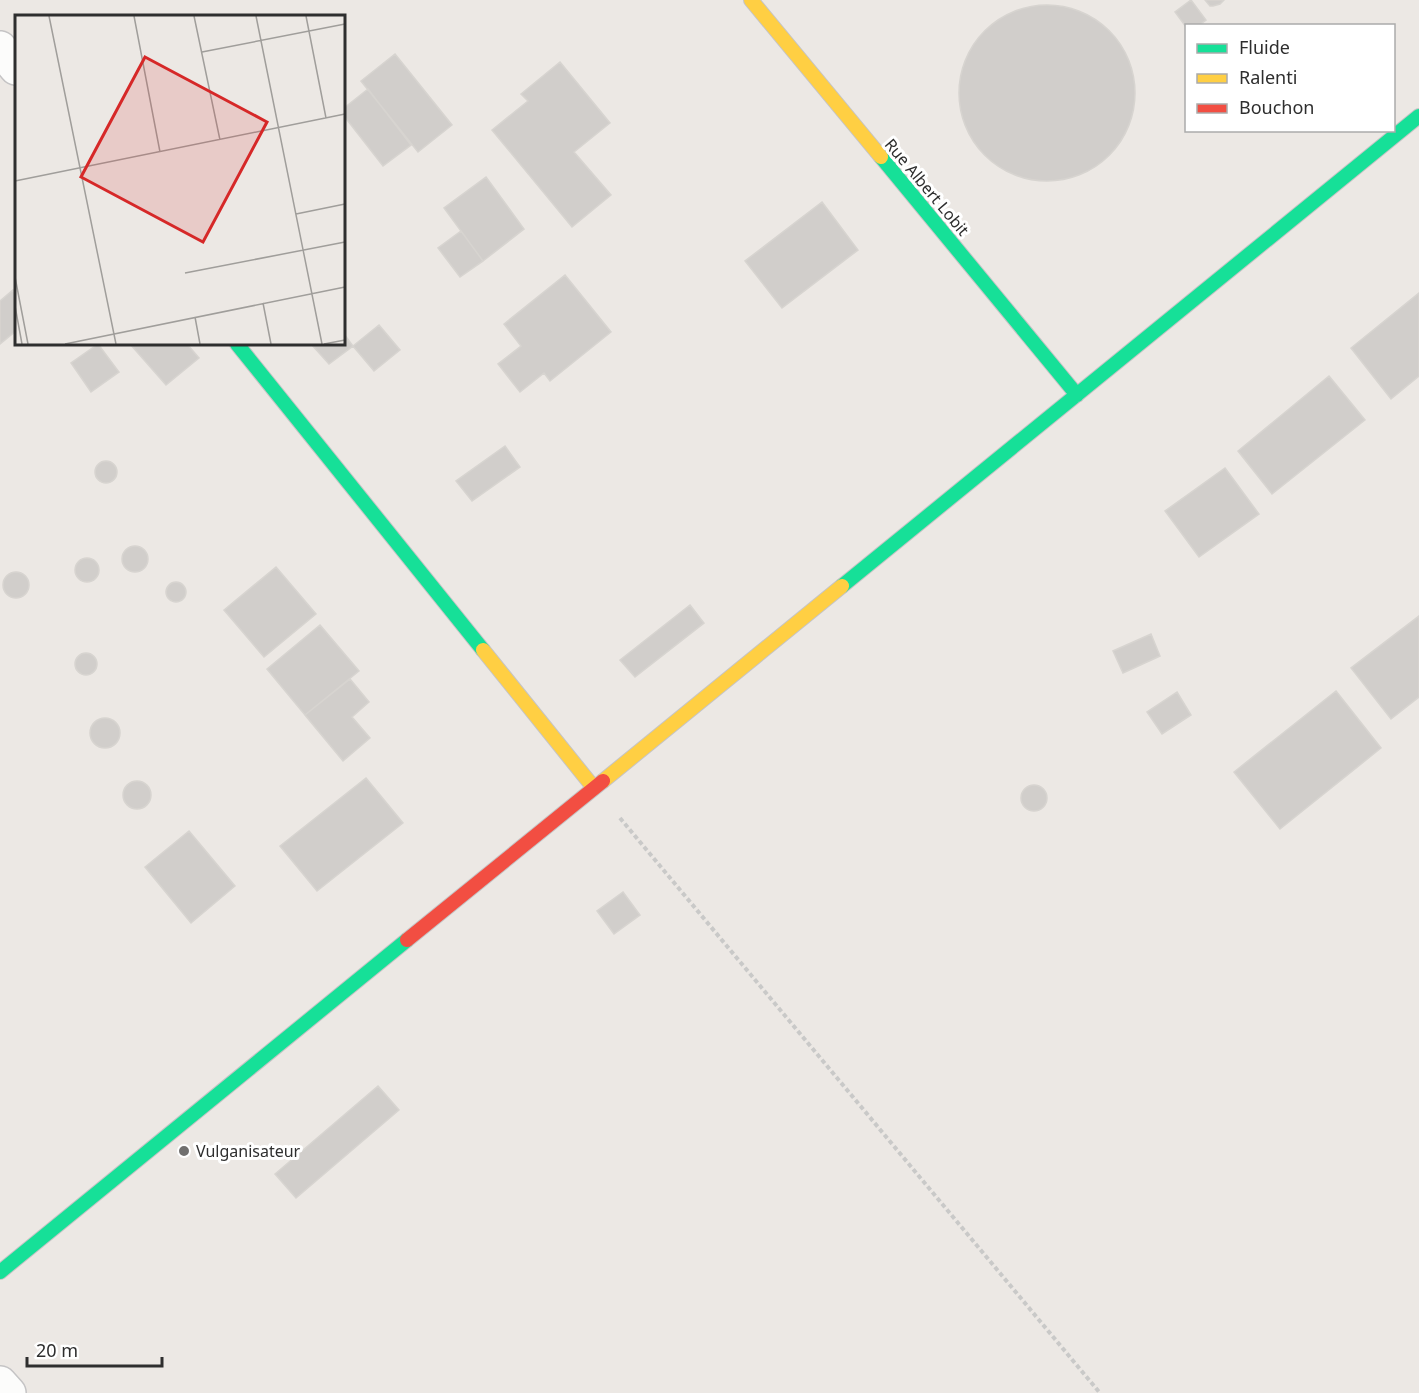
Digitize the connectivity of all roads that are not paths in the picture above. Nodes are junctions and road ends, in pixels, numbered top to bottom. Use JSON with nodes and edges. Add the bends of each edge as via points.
{"nodes":[{"id":1,"x":751,"y":0,"type":"edge"},
{"id":2,"x":0,"y":48,"type":"edge"},
{"id":3,"x":15,"y":68,"type":"edge"},
{"id":4,"x":1419,"y":116,"type":"edge"},
{"id":5,"x":238,"y":345,"type":"edge"},
{"id":6,"x":1077,"y":395,"type":"junction"},
{"id":7,"x":594,"y":788,"type":"junction"},
{"id":8,"x":0,"y":1272,"type":"edge"},
{"id":9,"x":0,"y":1383,"type":"edge"},
{"id":10,"x":9,"y":1393,"type":"edge"}],
"edges":[{"from":1,"to":6,"type":"street","name":"Rue Albert Lobit"},
{"from":2,"to":3,"type":"street"},
{"from":4,"to":6,"type":"street"},
{"from":5,"to":7,"type":"street"},
{"from":6,"to":7,"type":"street"},
{"from":7,"to":8,"type":"street"},
{"from":9,"to":10,"type":"street"}]}
